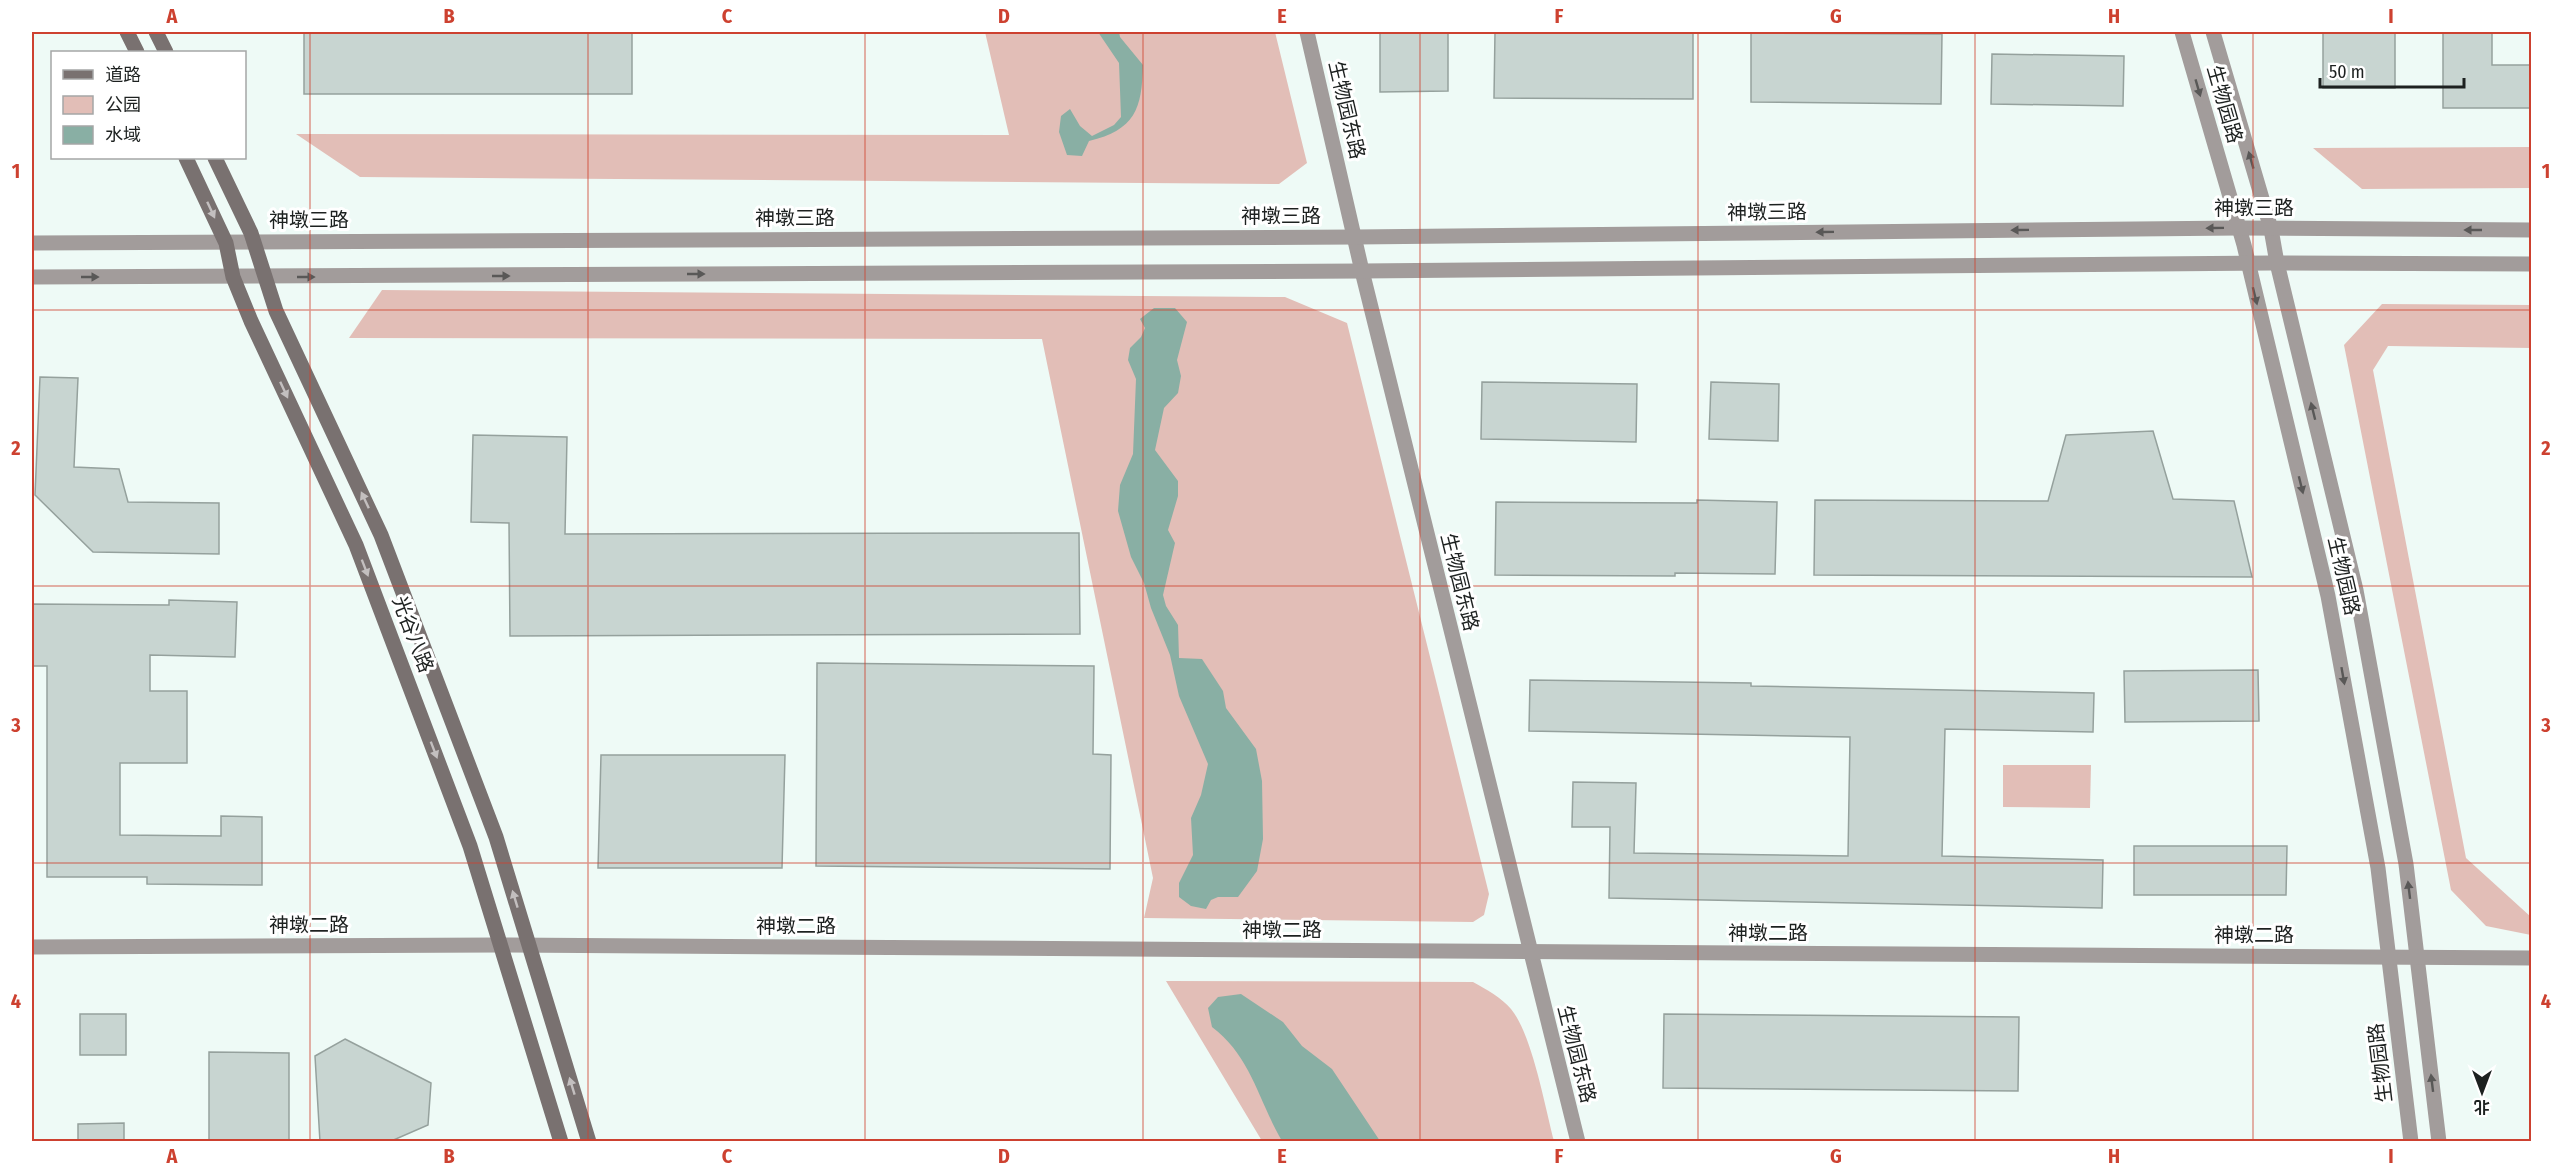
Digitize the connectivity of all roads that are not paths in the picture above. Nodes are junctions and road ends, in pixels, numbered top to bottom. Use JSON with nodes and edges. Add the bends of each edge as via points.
{"nodes":[{"id":1,"x":127,"y":32,"type":"edge"},
{"id":2,"x":156,"y":32,"type":"edge"},
{"id":3,"x":1307,"y":32,"type":"edge"},
{"id":4,"x":2182,"y":32,"type":"edge"},
{"id":5,"x":2213,"y":32,"type":"edge"},
{"id":6,"x":136,"y":51,"type":"edge"},
{"id":7,"x":166,"y":51,"type":"edge"},
{"id":8,"x":186,"y":159,"type":"edge"},
{"id":9,"x":215,"y":159,"type":"edge"},
{"id":10,"x":2239,"y":228,"type":"junction"},
{"id":11,"x":2271,"y":229,"type":"junction"},
{"id":12,"x":2532,"y":230,"type":"edge"},
{"id":13,"x":1356,"y":237,"type":"junction"},
{"id":14,"x":253,"y":241,"type":"junction"},
{"id":15,"x":32,"y":243,"type":"edge"},
{"id":16,"x":226,"y":243,"type":"junction"},
{"id":17,"x":2247,"y":263,"type":"junction"},
{"id":18,"x":2277,"y":263,"type":"junction"},
{"id":19,"x":2532,"y":264,"type":"edge"},
{"id":20,"x":1362,"y":271,"type":"junction"},
{"id":21,"x":32,"y":277,"type":"edge"},
{"id":22,"x":233,"y":277,"type":"junction"},
{"id":23,"x":264,"y":277,"type":"junction"},
{"id":24,"x":501,"y":945,"type":"junction"},
{"id":25,"x":529,"y":945,"type":"junction"},
{"id":26,"x":32,"y":947,"type":"edge"},
{"id":27,"x":1530,"y":953,"type":"junction"},
{"id":28,"x":2389,"y":957,"type":"junction"},
{"id":29,"x":2417,"y":957,"type":"junction"},
{"id":30,"x":2532,"y":958,"type":"edge"},
{"id":31,"x":561,"y":1142,"type":"edge"},
{"id":32,"x":589,"y":1142,"type":"edge"},
{"id":33,"x":1578,"y":1142,"type":"edge"},
{"id":34,"x":2411,"y":1142,"type":"edge"},
{"id":35,"x":2439,"y":1142,"type":"edge"}],
"edges":[{"from":1,"to":6,"type":"main road"},
{"from":2,"to":7,"type":"main road"},
{"from":3,"to":13,"type":"street","name":"生物园东路"},
{"from":4,"to":10,"type":"street","name":"生物园路","one_way":true},
{"from":11,"to":5,"type":"street","name":"生物园路","one_way":true},
{"from":8,"to":16,"type":"main road","name":"光谷八路","one_way":true},
{"from":9,"to":14,"type":"main road","name":"光谷八路"},
{"from":10,"to":11,"type":"street","name":"神墩三路"},
{"from":10,"to":13,"type":"street","name":"神墩三路","one_way":true},
{"from":10,"to":17,"type":"street","name":"生物园路"},
{"from":12,"to":11,"type":"street","name":"神墩三路","one_way":true},
{"from":11,"to":18,"type":"street","name":"生物园路"},
{"from":13,"to":14,"type":"street","name":"神墩三路"},
{"from":13,"to":20,"type":"street","name":"生物园东路"},
{"from":14,"to":16,"type":"street","name":"神墩三路"},
{"from":14,"to":23,"type":"main road","name":"光谷八路"},
{"from":15,"to":16,"type":"street","name":"神墩三路"},
{"from":16,"to":22,"type":"main road","name":"光谷八路"},
{"from":17,"to":18,"type":"street"},
{"from":17,"to":20,"type":"street"},
{"from":17,"to":28,"type":"street","name":"生物园路","one_way":true,"via":[[2328,596],[2378,868]]},
{"from":18,"to":19,"type":"street"},
{"from":29,"to":18,"type":"street","name":"生物园路","one_way":true,"via":[[2406,864],[2356,590]]},
{"from":23,"to":20,"type":"street","one_way":true},
{"from":20,"to":27,"type":"street","name":"生物园东路"},
{"from":21,"to":22,"type":"street","one_way":true},
{"from":22,"to":23,"type":"street"},
{"from":22,"to":24,"type":"main road","name":"光谷八路","one_way":true,"via":[[356,545],[470,846]]},
{"from":25,"to":23,"type":"main road","name":"光谷八路","one_way":true,"via":[[496,837],[381,535],[276,311]]},
{"from":24,"to":25,"type":"street","name":"神墩二路"},
{"from":24,"to":26,"type":"street","name":"神墩二路"},
{"from":24,"to":31,"type":"main road","name":"光谷八路"},
{"from":25,"to":27,"type":"street","name":"神墩二路"},
{"from":32,"to":25,"type":"main road","name":"光谷八路","one_way":true},
{"from":27,"to":28,"type":"street","name":"神墩二路"},
{"from":27,"to":33,"type":"street","name":"生物园东路"},
{"from":28,"to":29,"type":"street","name":"神墩二路"},
{"from":28,"to":34,"type":"street","name":"生物园路"},
{"from":29,"to":30,"type":"street","name":"神墩二路"},
{"from":35,"to":29,"type":"street","name":"生物园路","one_way":true}]}
